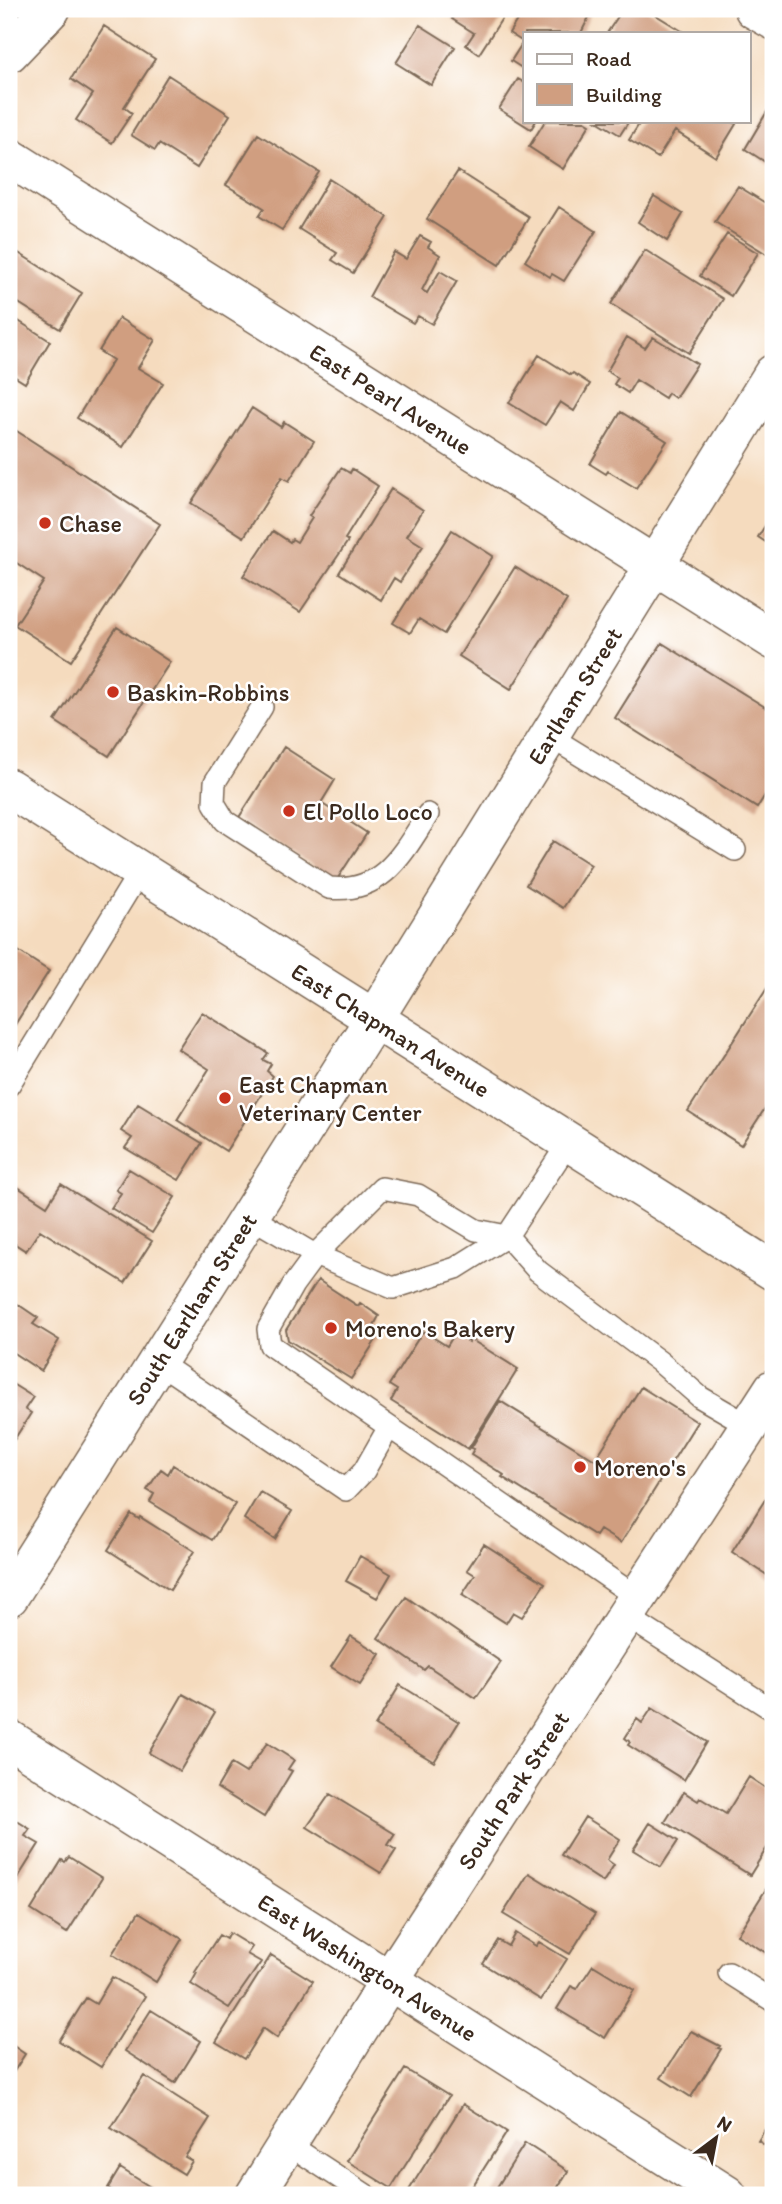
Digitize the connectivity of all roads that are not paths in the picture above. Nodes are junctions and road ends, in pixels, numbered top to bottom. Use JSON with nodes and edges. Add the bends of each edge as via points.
{"nodes":[{"id":1,"x":51,"y":9,"type":"edge"},
{"id":2,"x":754,"y":9,"type":"edge"},
{"id":3,"x":773,"y":20,"type":"edge"},
{"id":4,"x":13,"y":40,"type":"edge"},
{"id":5,"x":9,"y":157,"type":"edge"},
{"id":6,"x":773,"y":374,"type":"edge"},
{"id":7,"x":653,"y":565,"type":"junction"},
{"id":8,"x":773,"y":640,"type":"edge"},
{"id":9,"x":262,"y":707,"type":"dead end"},
{"id":10,"x":549,"y":736,"type":"junction"},
{"id":11,"x":9,"y":788,"type":"edge"},
{"id":12,"x":428,"y":814,"type":"dead end"},
{"id":13,"x":735,"y":850,"type":"dead end"},
{"id":14,"x":140,"y":871,"type":"junction"},
{"id":15,"x":374,"y":1018,"type":"junction"},
{"id":16,"x":9,"y":1085,"type":"edge"},
{"id":17,"x":569,"y":1142,"type":"junction"},
{"id":18,"x":249,"y":1216,"type":"junction"},
{"id":19,"x":507,"y":1236,"type":"junction"},
{"id":20,"x":315,"y":1255,"type":"junction"},
{"id":21,"x":773,"y":1271,"type":"edge"},
{"id":22,"x":158,"y":1362,"type":"junction"},
{"id":23,"x":773,"y":1389,"type":"edge"},
{"id":24,"x":750,"y":1426,"type":"junction"},
{"id":25,"x":389,"y":1427,"type":"junction"},
{"id":26,"x":9,"y":1597,"type":"edge"},
{"id":27,"x":632,"y":1607,"type":"junction"},
{"id":28,"x":773,"y":1706,"type":"edge"},
{"id":29,"x":9,"y":1739,"type":"edge"},
{"id":30,"x":729,"y":1973,"type":"dead end"},
{"id":31,"x":390,"y":1981,"type":"junction"},
{"id":32,"x":773,"y":2001,"type":"edge"},
{"id":33,"x":288,"y":2144,"type":"junction"},
{"id":34,"x":256,"y":2195,"type":"edge"},
{"id":35,"x":366,"y":2195,"type":"edge"},
{"id":36,"x":727,"y":2195,"type":"edge"}],
"edges":[{"from":1,"to":4,"type":"street"},
{"from":2,"to":3,"type":"street"},
{"from":5,"to":7,"type":"street","name":"East Pearl Avenue"},
{"from":6,"to":7,"type":"street","name":"Earlham Street"},
{"from":7,"to":8,"type":"street","name":"East Pearl Avenue"},
{"from":7,"to":10,"type":"street","name":"Earlham Street"},
{"from":9,"to":12,"type":"lane","via":[[215,782],[214,803],[225,821],[248,836],[329,888],[341,889],[376,880],[391,867]]},
{"from":10,"to":13,"type":"lane"},
{"from":10,"to":15,"type":"street","name":"Earlham Street"},
{"from":11,"to":14,"type":"street","name":"East Chapman Avenue"},
{"from":14,"to":15,"type":"street","name":"East Chapman Avenue"},
{"from":14,"to":16,"type":"lane"},
{"from":15,"to":17,"type":"street","name":"East Chapman Avenue"},
{"from":15,"to":18,"type":"street","name":"South Earlham Street"},
{"from":17,"to":19,"type":"lane"},
{"from":17,"to":21,"type":"street","name":"East Chapman Avenue"},
{"from":18,"to":20,"type":"lane"},
{"from":18,"to":22,"type":"street","name":"South Earlham Street"},
{"from":19,"to":20,"type":"lane","via":[[456,1268],[393,1288]]},
{"from":19,"to":20,"type":"lane","via":[[477,1230],[418,1195],[382,1188]]},
{"from":19,"to":24,"type":"lane","via":[[538,1271],[700,1397]]},
{"from":20,"to":25,"type":"lane","via":[[268,1329],[270,1345]]},
{"from":22,"to":25,"type":"lane","via":[[346,1490],[365,1471]]},
{"from":22,"to":26,"type":"street","name":"South Earlham Street"},
{"from":23,"to":24,"type":"street","name":"South Park Street"},
{"from":24,"to":27,"type":"street","name":"South Park Street"},
{"from":25,"to":27,"type":"lane"},
{"from":27,"to":28,"type":"lane","via":[[768,1707]]},
{"from":27,"to":31,"type":"street","name":"South Park Street"},
{"from":29,"to":31,"type":"street","name":"East Washington Avenue"},
{"from":30,"to":32,"type":"lane"},
{"from":31,"to":33,"type":"street","name":"South Park Street"},
{"from":31,"to":36,"type":"street","name":"East Washington Avenue"},
{"from":33,"to":34,"type":"street","name":"South Park Street"},
{"from":33,"to":35,"type":"lane"}]}
